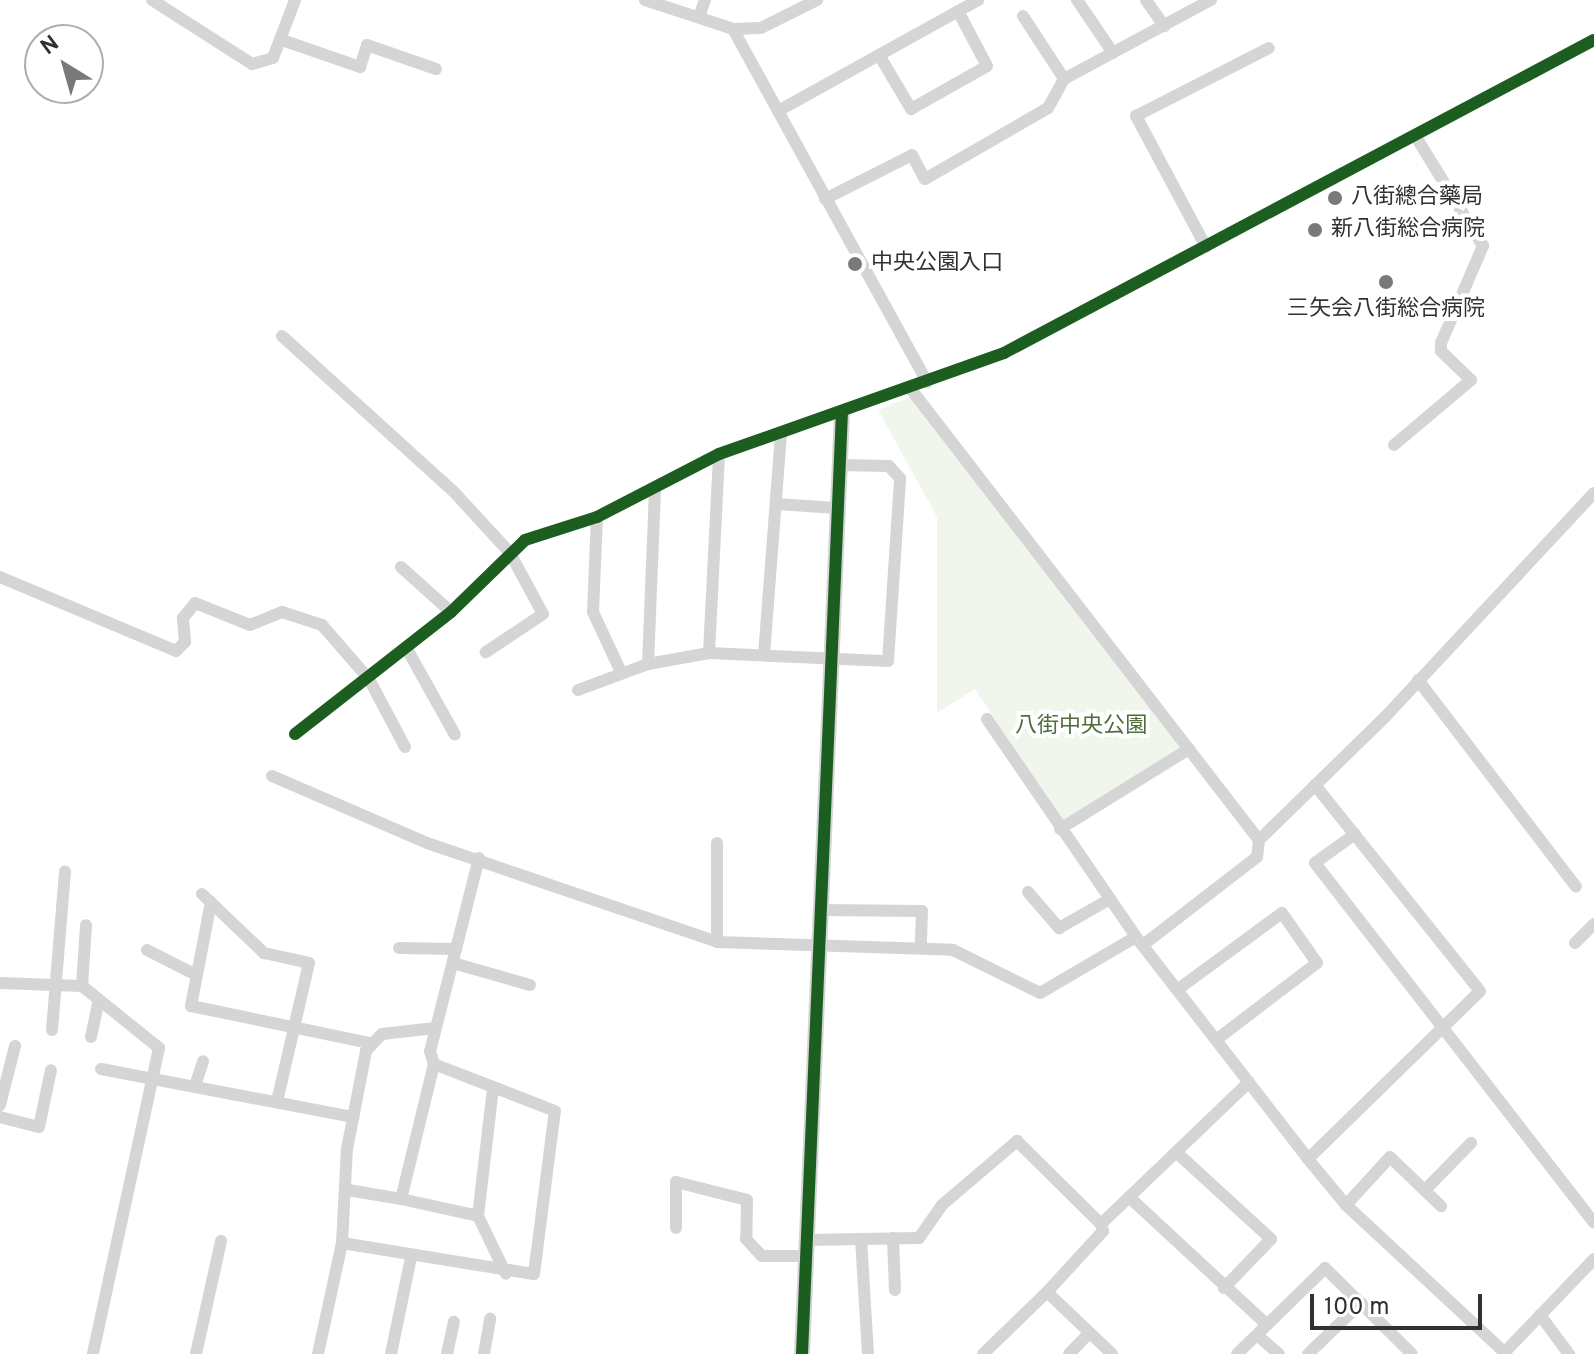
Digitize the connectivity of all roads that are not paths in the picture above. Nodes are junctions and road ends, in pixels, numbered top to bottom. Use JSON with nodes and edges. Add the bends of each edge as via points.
{"nodes":[{"id":1,"x":152,"y":0,"type":"edge"},
{"id":2,"x":295,"y":0,"type":"edge"},
{"id":3,"x":645,"y":0,"type":"edge"},
{"id":4,"x":705,"y":0,"type":"edge"},
{"id":5,"x":817,"y":0,"type":"edge"},
{"id":6,"x":978,"y":0,"type":"edge"},
{"id":7,"x":1077,"y":0,"type":"edge"},
{"id":8,"x":1146,"y":0,"type":"edge"},
{"id":9,"x":1211,"y":0,"type":"edge"},
{"id":10,"x":958,"y":11,"type":"junction"},
{"id":11,"x":1023,"y":16,"type":"dead end"},
{"id":12,"x":699,"y":17,"type":"junction"},
{"id":13,"x":1164,"y":26,"type":"junction"},
{"id":14,"x":733,"y":29,"type":"junction"},
{"id":15,"x":282,"y":40,"type":"junction"},
{"id":16,"x":1594,"y":40,"type":"edge"},
{"id":17,"x":1269,"y":48,"type":"dead end"},
{"id":18,"x":1113,"y":53,"type":"junction"},
{"id":19,"x":879,"y":55,"type":"junction"},
{"id":20,"x":436,"y":69,"type":"dead end"},
{"id":21,"x":1064,"y":79,"type":"junction"},
{"id":22,"x":778,"y":111,"type":"junction"},
{"id":23,"x":1416,"y":137,"type":"junction"},
{"id":24,"x":825,"y":199,"type":"junction"},
{"id":25,"x":1206,"y":247,"type":"junction"},
{"id":26,"x":282,"y":336,"type":"dead end"},
{"id":27,"x":927,"y":382,"type":"junction"},
{"id":28,"x":910,"y":388,"type":"junction"},
{"id":29,"x":842,"y":413,"type":"junction"},
{"id":30,"x":781,"y":433,"type":"junction"},
{"id":31,"x":1394,"y":445,"type":"dead end"},
{"id":32,"x":719,"y":454,"type":"junction"},
{"id":33,"x":839,"y":465,"type":"junction"},
{"id":34,"x":655,"y":487,"type":"junction"},
{"id":35,"x":1594,"y":493,"type":"edge"},
{"id":36,"x":776,"y":504,"type":"junction"},
{"id":37,"x":837,"y":508,"type":"junction"},
{"id":38,"x":597,"y":517,"type":"junction"},
{"id":39,"x":510,"y":553,"type":"junction"},
{"id":40,"x":401,"y":567,"type":"dead end"},
{"id":41,"x":0,"y":577,"type":"edge"},
{"id":42,"x":451,"y":612,"type":"junction"},
{"id":43,"x":407,"y":649,"type":"junction"},
{"id":44,"x":486,"y":652,"type":"dead end"},
{"id":45,"x":709,"y":653,"type":"junction"},
{"id":46,"x":764,"y":655,"type":"junction"},
{"id":47,"x":829,"y":658,"type":"junction"},
{"id":48,"x":648,"y":664,"type":"junction"},
{"id":49,"x":621,"y":672,"type":"junction"},
{"id":50,"x":369,"y":679,"type":"junction"},
{"id":51,"x":1418,"y":680,"type":"junction"},
{"id":52,"x":578,"y":690,"type":"dead end"},
{"id":53,"x":987,"y":719,"type":"dead end"},
{"id":54,"x":295,"y":734,"type":"dead end"},
{"id":55,"x":455,"y":735,"type":"dead end"},
{"id":56,"x":405,"y":747,"type":"dead end"},
{"id":57,"x":1189,"y":749,"type":"junction"},
{"id":58,"x":272,"y":776,"type":"dead end"},
{"id":59,"x":1315,"y":785,"type":"junction"},
{"id":60,"x":1060,"y":829,"type":"junction"},
{"id":61,"x":1355,"y":834,"type":"junction"},
{"id":62,"x":1259,"y":840,"type":"junction"},
{"id":63,"x":717,"y":843,"type":"dead end"},
{"id":64,"x":479,"y":858,"type":"junction"},
{"id":65,"x":65,"y":872,"type":"dead end"},
{"id":66,"x":1576,"y":887,"type":"dead end"},
{"id":67,"x":1028,"y":892,"type":"dead end"},
{"id":68,"x":1110,"y":899,"type":"junction"},
{"id":69,"x":819,"y":910,"type":"junction"},
{"id":70,"x":1594,"y":924,"type":"edge"},
{"id":71,"x":86,"y":925,"type":"dead end"},
{"id":72,"x":1140,"y":941,"type":"junction"},
{"id":73,"x":717,"y":942,"type":"junction"},
{"id":74,"x":1575,"y":943,"type":"dead end"},
{"id":75,"x":817,"y":946,"type":"junction"},
{"id":76,"x":399,"y":948,"type":"dead end"},
{"id":77,"x":921,"y":948,"type":"junction"},
{"id":78,"x":456,"y":949,"type":"junction"},
{"id":79,"x":147,"y":950,"type":"dead end"},
{"id":80,"x":453,"y":963,"type":"junction"},
{"id":81,"x":196,"y":975,"type":"junction"},
{"id":82,"x":0,"y":983,"type":"edge"},
{"id":83,"x":56,"y":983,"type":"junction"},
{"id":84,"x":530,"y":985,"type":"dead end"},
{"id":85,"x":82,"y":986,"type":"junction"},
{"id":86,"x":1177,"y":990,"type":"junction"},
{"id":87,"x":99,"y":1000,"type":"junction"},
{"id":88,"x":296,"y":1027,"type":"junction"},
{"id":89,"x":435,"y":1028,"type":"junction"},
{"id":90,"x":52,"y":1030,"type":"dead end"},
{"id":91,"x":1442,"y":1032,"type":"junction"},
{"id":92,"x":91,"y":1037,"type":"dead end"},
{"id":93,"x":1216,"y":1040,"type":"junction"},
{"id":94,"x":370,"y":1043,"type":"junction"},
{"id":95,"x":15,"y":1046,"type":"dead end"},
{"id":96,"x":203,"y":1061,"type":"dead end"},
{"id":97,"x":434,"y":1064,"type":"junction"},
{"id":98,"x":101,"y":1069,"type":"dead end"},
{"id":99,"x":51,"y":1070,"type":"dead end"},
{"id":100,"x":154,"y":1078,"type":"junction"},
{"id":101,"x":1249,"y":1082,"type":"junction"},
{"id":102,"x":195,"y":1086,"type":"junction"},
{"id":103,"x":493,"y":1089,"type":"junction"},
{"id":104,"x":277,"y":1102,"type":"junction"},
{"id":105,"x":0,"y":1105,"type":"edge"},
{"id":106,"x":0,"y":1117,"type":"edge"},
{"id":107,"x":353,"y":1117,"type":"junction"},
{"id":108,"x":1471,"y":1143,"type":"dead end"},
{"id":109,"x":1176,"y":1152,"type":"junction"},
{"id":110,"x":1308,"y":1159,"type":"junction"},
{"id":111,"x":348,"y":1190,"type":"junction"},
{"id":112,"x":1425,"y":1190,"type":"junction"},
{"id":113,"x":1129,"y":1197,"type":"junction"},
{"id":114,"x":401,"y":1199,"type":"junction"},
{"id":115,"x":1346,"y":1205,"type":"junction"},
{"id":116,"x":1441,"y":1206,"type":"dead end"},
{"id":117,"x":478,"y":1216,"type":"junction"},
{"id":118,"x":1594,"y":1223,"type":"edge"},
{"id":119,"x":1101,"y":1224,"type":"junction"},
{"id":120,"x":676,"y":1228,"type":"dead end"},
{"id":121,"x":893,"y":1238,"type":"junction"},
{"id":122,"x":861,"y":1239,"type":"junction"},
{"id":123,"x":221,"y":1241,"type":"dead end"},
{"id":124,"x":342,"y":1243,"type":"junction"},
{"id":125,"x":807,"y":1248,"type":"junction"},
{"id":126,"x":411,"y":1257,"type":"junction"},
{"id":127,"x":1592,"y":1264,"type":"edge"},
{"id":128,"x":506,"y":1274,"type":"junction"},
{"id":129,"x":1224,"y":1288,"type":"junction"},
{"id":130,"x":895,"y":1290,"type":"dead end"},
{"id":131,"x":1047,"y":1292,"type":"junction"},
{"id":132,"x":1361,"y":1303,"type":"junction"},
{"id":133,"x":1540,"y":1315,"type":"junction"},
{"id":134,"x":490,"y":1319,"type":"dead end"},
{"id":135,"x":454,"y":1322,"type":"dead end"},
{"id":136,"x":1262,"y":1330,"type":"junction"},
{"id":137,"x":1089,"y":1333,"type":"junction"},
{"id":138,"x":1401,"y":1343,"type":"junction"},
{"id":139,"x":1504,"y":1353,"type":"edge"},
{"id":140,"x":93,"y":1354,"type":"edge"},
{"id":141,"x":196,"y":1354,"type":"edge"},
{"id":142,"x":318,"y":1354,"type":"edge"},
{"id":143,"x":391,"y":1354,"type":"edge"},
{"id":144,"x":447,"y":1354,"type":"edge"},
{"id":145,"x":484,"y":1354,"type":"edge"},
{"id":146,"x":802,"y":1354,"type":"edge"},
{"id":147,"x":868,"y":1354,"type":"edge"},
{"id":148,"x":983,"y":1354,"type":"edge"},
{"id":149,"x":1069,"y":1354,"type":"edge"},
{"id":150,"x":1112,"y":1354,"type":"edge"},
{"id":151,"x":1237,"y":1354,"type":"edge"},
{"id":152,"x":1279,"y":1354,"type":"edge"},
{"id":153,"x":1308,"y":1354,"type":"edge"},
{"id":154,"x":1391,"y":1354,"type":"edge"},
{"id":155,"x":1412,"y":1354,"type":"edge"},
{"id":156,"x":1569,"y":1354,"type":"edge"}],
"edges":[{"from":1,"to":15,"type":"street","via":[[252,64],[273,58]]},
{"from":2,"to":15,"type":"street"},
{"from":3,"to":12,"type":"street"},
{"from":4,"to":12,"type":"street"},
{"from":5,"to":14,"type":"street","via":[[761,28]]},
{"from":6,"to":10,"type":"street"},
{"from":7,"to":18,"type":"street"},
{"from":8,"to":13,"type":"street"},
{"from":9,"to":13,"type":"street"},
{"from":10,"to":19,"type":"street"},
{"from":10,"to":19,"type":"street","via":[[987,66],[911,109]]},
{"from":11,"to":21,"type":"street"},
{"from":12,"to":14,"type":"street"},
{"from":13,"to":18,"type":"street"},
{"from":14,"to":22,"type":"street"},
{"from":15,"to":20,"type":"street","via":[[360,67],[367,45]]},
{"from":16,"to":23,"type":"street"},
{"from":17,"to":25,"type":"street","via":[[1136,116]]},
{"from":18,"to":21,"type":"street"},
{"from":19,"to":22,"type":"street"},
{"from":21,"to":24,"type":"street","via":[[1048,108],[925,179],[912,155]]},
{"from":22,"to":24,"type":"street"},
{"from":23,"to":25,"type":"street"},
{"from":23,"to":31,"type":"street","via":[[1483,246],[1441,343],[1441,351],[1471,380]]},
{"from":24,"to":27,"type":"street"},
{"from":25,"to":27,"type":"street","via":[[1004,353]]},
{"from":26,"to":39,"type":"street","via":[[454,492]]},
{"from":27,"to":28,"type":"street"},
{"from":28,"to":29,"type":"street"},
{"from":28,"to":57,"type":"street"},
{"from":29,"to":30,"type":"street"},
{"from":29,"to":33,"type":"street"},
{"from":30,"to":32,"type":"street"},
{"from":30,"to":36,"type":"street"},
{"from":32,"to":34,"type":"street"},
{"from":32,"to":45,"type":"street"},
{"from":33,"to":37,"type":"street"},
{"from":33,"to":47,"type":"street","via":[[889,466],[900,478],[888,661]]},
{"from":34,"to":38,"type":"street"},
{"from":34,"to":48,"type":"street"},
{"from":35,"to":51,"type":"street"},
{"from":36,"to":37,"type":"street"},
{"from":36,"to":46,"type":"street"},
{"from":37,"to":47,"type":"street"},
{"from":38,"to":39,"type":"street","via":[[540,533]]},
{"from":38,"to":49,"type":"street","via":[[593,612]]},
{"from":39,"to":42,"type":"street"},
{"from":39,"to":44,"type":"street","via":[[543,614]]},
{"from":40,"to":42,"type":"street"},
{"from":41,"to":50,"type":"street","via":[[176,651],[185,642],[183,618],[195,603],[250,625],[275,613],[291,614],[322,625]]},
{"from":42,"to":43,"type":"street"},
{"from":43,"to":50,"type":"street"},
{"from":43,"to":55,"type":"street"},
{"from":45,"to":46,"type":"street"},
{"from":45,"to":48,"type":"street"},
{"from":46,"to":47,"type":"street"},
{"from":47,"to":69,"type":"street"},
{"from":48,"to":49,"type":"street"},
{"from":49,"to":52,"type":"street"},
{"from":50,"to":54,"type":"street"},
{"from":50,"to":56,"type":"street"},
{"from":51,"to":59,"type":"street"},
{"from":51,"to":66,"type":"street"},
{"from":53,"to":60,"type":"street"},
{"from":57,"to":60,"type":"street"},
{"from":57,"to":62,"type":"street"},
{"from":58,"to":64,"type":"street","via":[[427,843]]},
{"from":59,"to":61,"type":"street"},
{"from":59,"to":62,"type":"street"},
{"from":60,"to":68,"type":"street"},
{"from":61,"to":91,"type":"street","via":[[1480,991]]},
{"from":61,"to":91,"type":"street","via":[[1315,863]]},
{"from":62,"to":72,"type":"street","via":[[1257,857]]},
{"from":63,"to":73,"type":"street"},
{"from":64,"to":73,"type":"street"},
{"from":64,"to":78,"type":"street"},
{"from":65,"to":83,"type":"street"},
{"from":67,"to":68,"type":"street","via":[[1059,928]]},
{"from":68,"to":72,"type":"street"},
{"from":69,"to":75,"type":"street"},
{"from":69,"to":77,"type":"street","via":[[922,911]]},
{"from":70,"to":74,"type":"street"},
{"from":71,"to":85,"type":"street"},
{"from":72,"to":77,"type":"street","via":[[1040,993],[953,950]]},
{"from":72,"to":86,"type":"street"},
{"from":73,"to":75,"type":"street"},
{"from":75,"to":77,"type":"street"},
{"from":75,"to":125,"type":"street"},
{"from":76,"to":78,"type":"street"},
{"from":78,"to":80,"type":"street"},
{"from":79,"to":81,"type":"street"},
{"from":80,"to":84,"type":"street"},
{"from":80,"to":89,"type":"street"},
{"from":81,"to":88,"type":"street","via":[[191,1006]]},
{"from":81,"to":88,"type":"street","via":[[206,898],[264,953],[309,963]]},
{"from":82,"to":83,"type":"street"},
{"from":83,"to":85,"type":"street"},
{"from":83,"to":90,"type":"street"},
{"from":85,"to":87,"type":"street"},
{"from":86,"to":93,"type":"street"},
{"from":86,"to":93,"type":"street","via":[[1282,913],[1317,963]]},
{"from":87,"to":92,"type":"street"},
{"from":87,"to":100,"type":"street","via":[[159,1048]]},
{"from":88,"to":94,"type":"street"},
{"from":88,"to":104,"type":"street"},
{"from":89,"to":94,"type":"street","via":[[401,1028]]},
{"from":89,"to":97,"type":"street","via":[[430,1051]]},
{"from":91,"to":110,"type":"street"},
{"from":91,"to":118,"type":"street"},
{"from":93,"to":101,"type":"street"},
{"from":94,"to":107,"type":"street"},
{"from":95,"to":105,"type":"street"},
{"from":96,"to":102,"type":"street"},
{"from":97,"to":103,"type":"street"},
{"from":97,"to":114,"type":"street"},
{"from":98,"to":100,"type":"street"},
{"from":99,"to":106,"type":"street","via":[[39,1127]]},
{"from":100,"to":102,"type":"street"},
{"from":100,"to":140,"type":"street"},
{"from":101,"to":109,"type":"street"},
{"from":101,"to":110,"type":"street"},
{"from":102,"to":104,"type":"street"},
{"from":103,"to":117,"type":"street"},
{"from":103,"to":128,"type":"street","via":[[555,1111],[534,1274]]},
{"from":104,"to":107,"type":"street"},
{"from":107,"to":111,"type":"street"},
{"from":108,"to":112,"type":"street"},
{"from":109,"to":113,"type":"street"},
{"from":109,"to":129,"type":"street","via":[[1271,1239]]},
{"from":110,"to":115,"type":"street"},
{"from":111,"to":114,"type":"street"},
{"from":111,"to":124,"type":"street"},
{"from":112,"to":115,"type":"street","via":[[1390,1157]]},
{"from":112,"to":116,"type":"street"},
{"from":113,"to":119,"type":"street"},
{"from":113,"to":129,"type":"street"},
{"from":114,"to":117,"type":"street"},
{"from":115,"to":139,"type":"street"},
{"from":117,"to":128,"type":"street"},
{"from":119,"to":121,"type":"street","via":[[1017,1141],[942,1205],[919,1238]]},
{"from":119,"to":131,"type":"street","via":[[1103,1231]]},
{"from":120,"to":125,"type":"street","via":[[676,1182],[747,1200],[746,1239],[762,1256]]},
{"from":121,"to":122,"type":"street"},
{"from":121,"to":130,"type":"street"},
{"from":122,"to":125,"type":"street"},
{"from":122,"to":147,"type":"street"},
{"from":123,"to":141,"type":"street"},
{"from":124,"to":126,"type":"street"},
{"from":124,"to":142,"type":"street"},
{"from":125,"to":146,"type":"street"},
{"from":126,"to":128,"type":"street"},
{"from":126,"to":143,"type":"street"},
{"from":127,"to":133,"type":"street"},
{"from":129,"to":136,"type":"street"},
{"from":131,"to":137,"type":"street"},
{"from":131,"to":148,"type":"street"},
{"from":132,"to":136,"type":"street","via":[[1325,1268]]},
{"from":132,"to":138,"type":"street"},
{"from":132,"to":153,"type":"street"},
{"from":133,"to":139,"type":"street"},
{"from":133,"to":156,"type":"street"},
{"from":134,"to":145,"type":"street"},
{"from":135,"to":144,"type":"street"},
{"from":136,"to":151,"type":"street"},
{"from":136,"to":152,"type":"street"},
{"from":137,"to":149,"type":"street"},
{"from":137,"to":150,"type":"street"},
{"from":138,"to":154,"type":"street"},
{"from":138,"to":155,"type":"street"}]}
